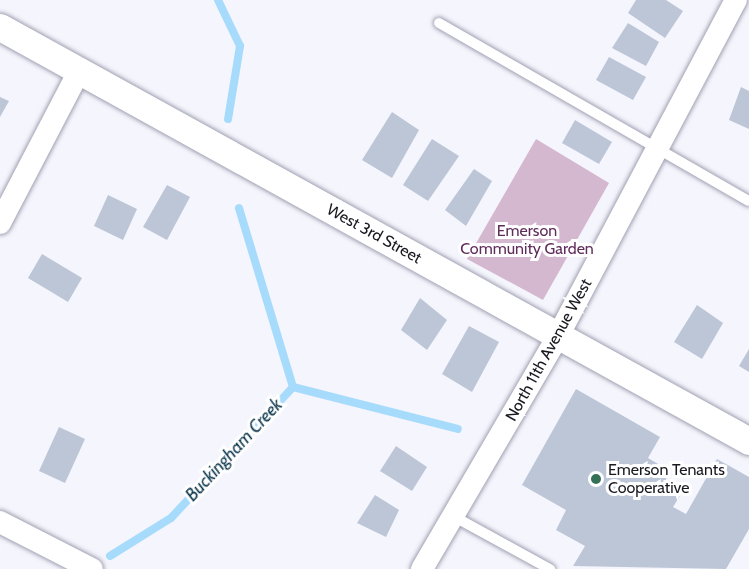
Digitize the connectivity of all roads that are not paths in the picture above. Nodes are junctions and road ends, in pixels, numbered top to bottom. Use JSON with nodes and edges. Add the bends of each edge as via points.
{"nodes":[{"id":1,"x":736,"y":0,"type":"edge"},
{"id":2,"x":439,"y":23,"type":"dead end"},
{"id":3,"x":0,"y":27,"type":"edge"},
{"id":4,"x":79,"y":71,"type":"junction"},
{"id":5,"x":658,"y":151,"type":"junction"},
{"id":6,"x":749,"y":201,"type":"edge"},
{"id":7,"x":0,"y":223,"type":"edge"},
{"id":8,"x":558,"y":336,"type":"junction"},
{"id":9,"x":749,"y":441,"type":"edge"},
{"id":10,"x":453,"y":516,"type":"junction"},
{"id":11,"x":0,"y":522,"type":"edge"},
{"id":12,"x":92,"y":569,"type":"edge"},
{"id":13,"x":422,"y":569,"type":"edge"},
{"id":14,"x":550,"y":569,"type":"edge"}],
"edges":[{"from":1,"to":5,"type":"street","name":"North 11th Avenue West"},
{"from":2,"to":5,"type":"lane"},
{"from":3,"to":4,"type":"street","name":"West 3rd Street"},
{"from":4,"to":7,"type":"street"},
{"from":4,"to":8,"type":"street","name":"West 3rd Street"},
{"from":5,"to":6,"type":"lane"},
{"from":5,"to":8,"type":"street","name":"North 11th Avenue West"},
{"from":8,"to":9,"type":"street","name":"West 3rd Street"},
{"from":8,"to":10,"type":"street","name":"North 11th Avenue West"},
{"from":10,"to":13,"type":"street","name":"North 11th Avenue West"},
{"from":10,"to":14,"type":"lane"},
{"from":11,"to":12,"type":"street"}]}
